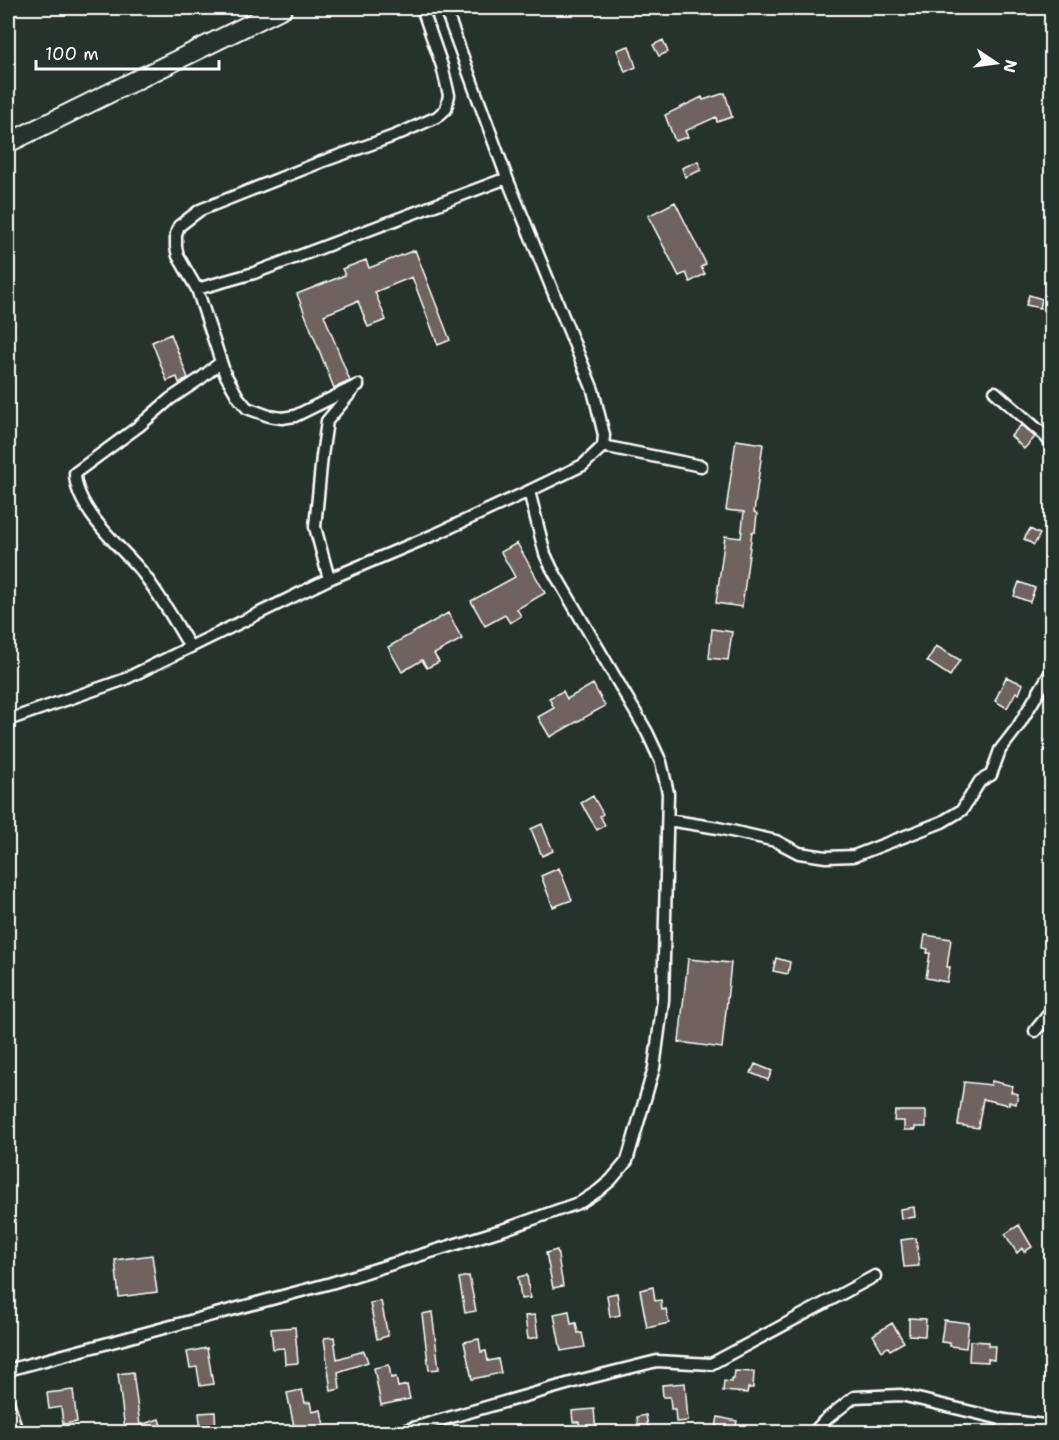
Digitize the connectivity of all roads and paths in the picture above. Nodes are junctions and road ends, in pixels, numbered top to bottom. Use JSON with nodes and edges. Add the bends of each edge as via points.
{"nodes":[{"id":1,"x":283,"y":8,"type":"edge"},
{"id":2,"x":422,"y":8,"type":"edge"},
{"id":3,"x":445,"y":8,"type":"edge"},
{"id":4,"x":8,"y":143,"type":"edge"},
{"id":5,"x":507,"y":178,"type":"junction"},
{"id":6,"x":197,"y":289,"type":"junction"},
{"id":7,"x":221,"y":362,"type":"junction"},
{"id":8,"x":995,"y":392,"type":"dead end"},
{"id":9,"x":1052,"y":444,"type":"edge"},
{"id":10,"x":603,"y":446,"type":"junction"},
{"id":11,"x":701,"y":466,"type":"dead end"},
{"id":12,"x":529,"y":491,"type":"junction"},
{"id":13,"x":329,"y":579,"type":"junction"},
{"id":14,"x":190,"y":647,"type":"junction"},
{"id":15,"x":1052,"y":670,"type":"edge"},
{"id":16,"x":8,"y":720,"type":"edge"},
{"id":17,"x":668,"y":820,"type":"junction"},
{"id":18,"x":1052,"y":1010,"type":"edge"},
{"id":19,"x":1035,"y":1030,"type":"dead end"},
{"id":20,"x":875,"y":1276,"type":"dead end"},
{"id":21,"x":8,"y":1370,"type":"edge"},
{"id":22,"x":8,"y":1401,"type":"edge"},
{"id":23,"x":1005,"y":1420,"type":"junction"},
{"id":24,"x":1052,"y":1426,"type":"edge"},
{"id":25,"x":17,"y":1432,"type":"edge"},
{"id":26,"x":399,"y":1432,"type":"edge"},
{"id":27,"x":814,"y":1432,"type":"edge"},
{"id":28,"x":1001,"y":1432,"type":"edge"}],
"edges":[{"from":1,"to":4,"type":"highway"},
{"from":2,"to":6,"type":"street","via":[[447,86],[446,109],[394,136],[191,216],[179,226],[176,247]]},
{"from":3,"to":5,"type":"street"},
{"from":5,"to":6,"type":"street","via":[[254,273]]},
{"from":5,"to":10,"type":"street","via":[[593,390]]},
{"from":6,"to":7,"type":"street"},
{"from":7,"to":13,"type":"street","via":[[247,408],[275,417],[295,416],[358,386],[327,421],[315,527]]},
{"from":7,"to":14,"type":"street","via":[[75,473],[75,486],[83,500],[108,537],[141,571]]},
{"from":8,"to":9,"type":"street"},
{"from":10,"to":11,"type":"street"},
{"from":10,"to":12,"type":"street","via":[[582,465]]},
{"from":12,"to":13,"type":"street"},
{"from":12,"to":17,"type":"street","via":[[552,569],[661,762],[668,793]]},
{"from":13,"to":14,"type":"street"},
{"from":14,"to":16,"type":"street","via":[[123,680]]},
{"from":15,"to":17,"type":"street","via":[[1000,750],[991,775],[980,781],[962,810],[925,829],[854,856],[826,857],[799,853],[776,841]]},
{"from":17,"to":21,"type":"street","via":[[663,1000],[654,1068],[627,1161],[598,1191],[581,1202],[525,1223],[331,1283]]},
{"from":18,"to":19,"type":"street"},
{"from":20,"to":26,"type":"street","via":[[711,1364],[657,1361]]},
{"from":22,"to":25,"type":"street"},
{"from":23,"to":24,"type":"street"},
{"from":23,"to":27,"type":"street","via":[[901,1395],[854,1397]]},
{"from":23,"to":28,"type":"street"}]}
